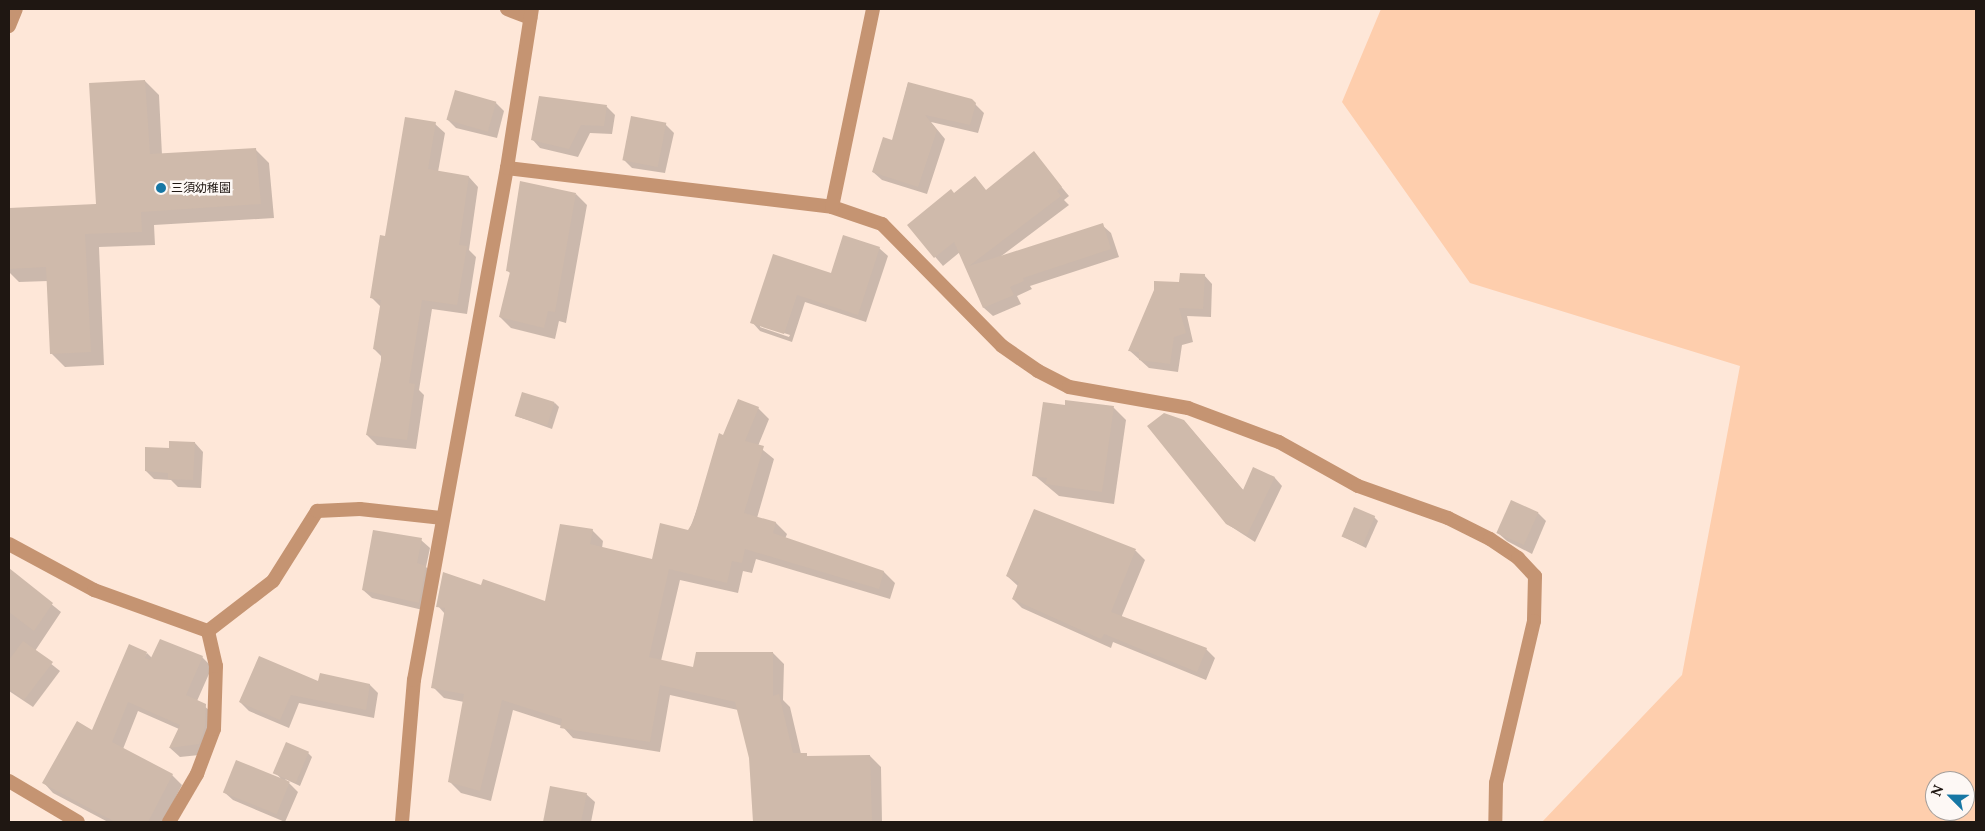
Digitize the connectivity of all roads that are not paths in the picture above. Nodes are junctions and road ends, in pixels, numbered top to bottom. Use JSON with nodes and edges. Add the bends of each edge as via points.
{"nodes":[{"id":1,"x":16,"y":9,"type":"edge"},
{"id":2,"x":507,"y":9,"type":"edge"},
{"id":3,"x":873,"y":9,"type":"edge"},
{"id":4,"x":531,"y":13,"type":"edge"},
{"id":5,"x":9,"y":26,"type":"edge"},
{"id":6,"x":507,"y":168,"type":"junction"},
{"id":7,"x":832,"y":207,"type":"junction"},
{"id":8,"x":441,"y":518,"type":"junction"},
{"id":9,"x":9,"y":544,"type":"edge"},
{"id":10,"x":208,"y":631,"type":"junction"},
{"id":11,"x":9,"y":781,"type":"edge"},
{"id":12,"x":78,"y":822,"type":"edge"},
{"id":13,"x":169,"y":822,"type":"edge"},
{"id":14,"x":402,"y":822,"type":"edge"},
{"id":15,"x":1495,"y":822,"type":"edge"}],
"edges":[{"from":1,"to":5,"type":"street"},
{"from":2,"to":4,"type":"street"},
{"from":3,"to":7,"type":"street"},
{"from":4,"to":6,"type":"street"},
{"from":6,"to":7,"type":"street"},
{"from":6,"to":8,"type":"street"},
{"from":7,"to":15,"type":"street","via":[[882,224],[1002,346],[1038,371],[1069,387],[1188,408],[1278,442],[1358,486],[1448,518],[1518,558],[1535,576],[1534,621],[1496,783]]},
{"from":8,"to":10,"type":"street","via":[[360,510],[317,511],[273,581]]},
{"from":8,"to":14,"type":"street","via":[[414,680]]},
{"from":9,"to":10,"type":"street","via":[[94,590]]},
{"from":10,"to":13,"type":"street","via":[[216,666],[214,729],[197,774]]},
{"from":11,"to":12,"type":"street"}]}
